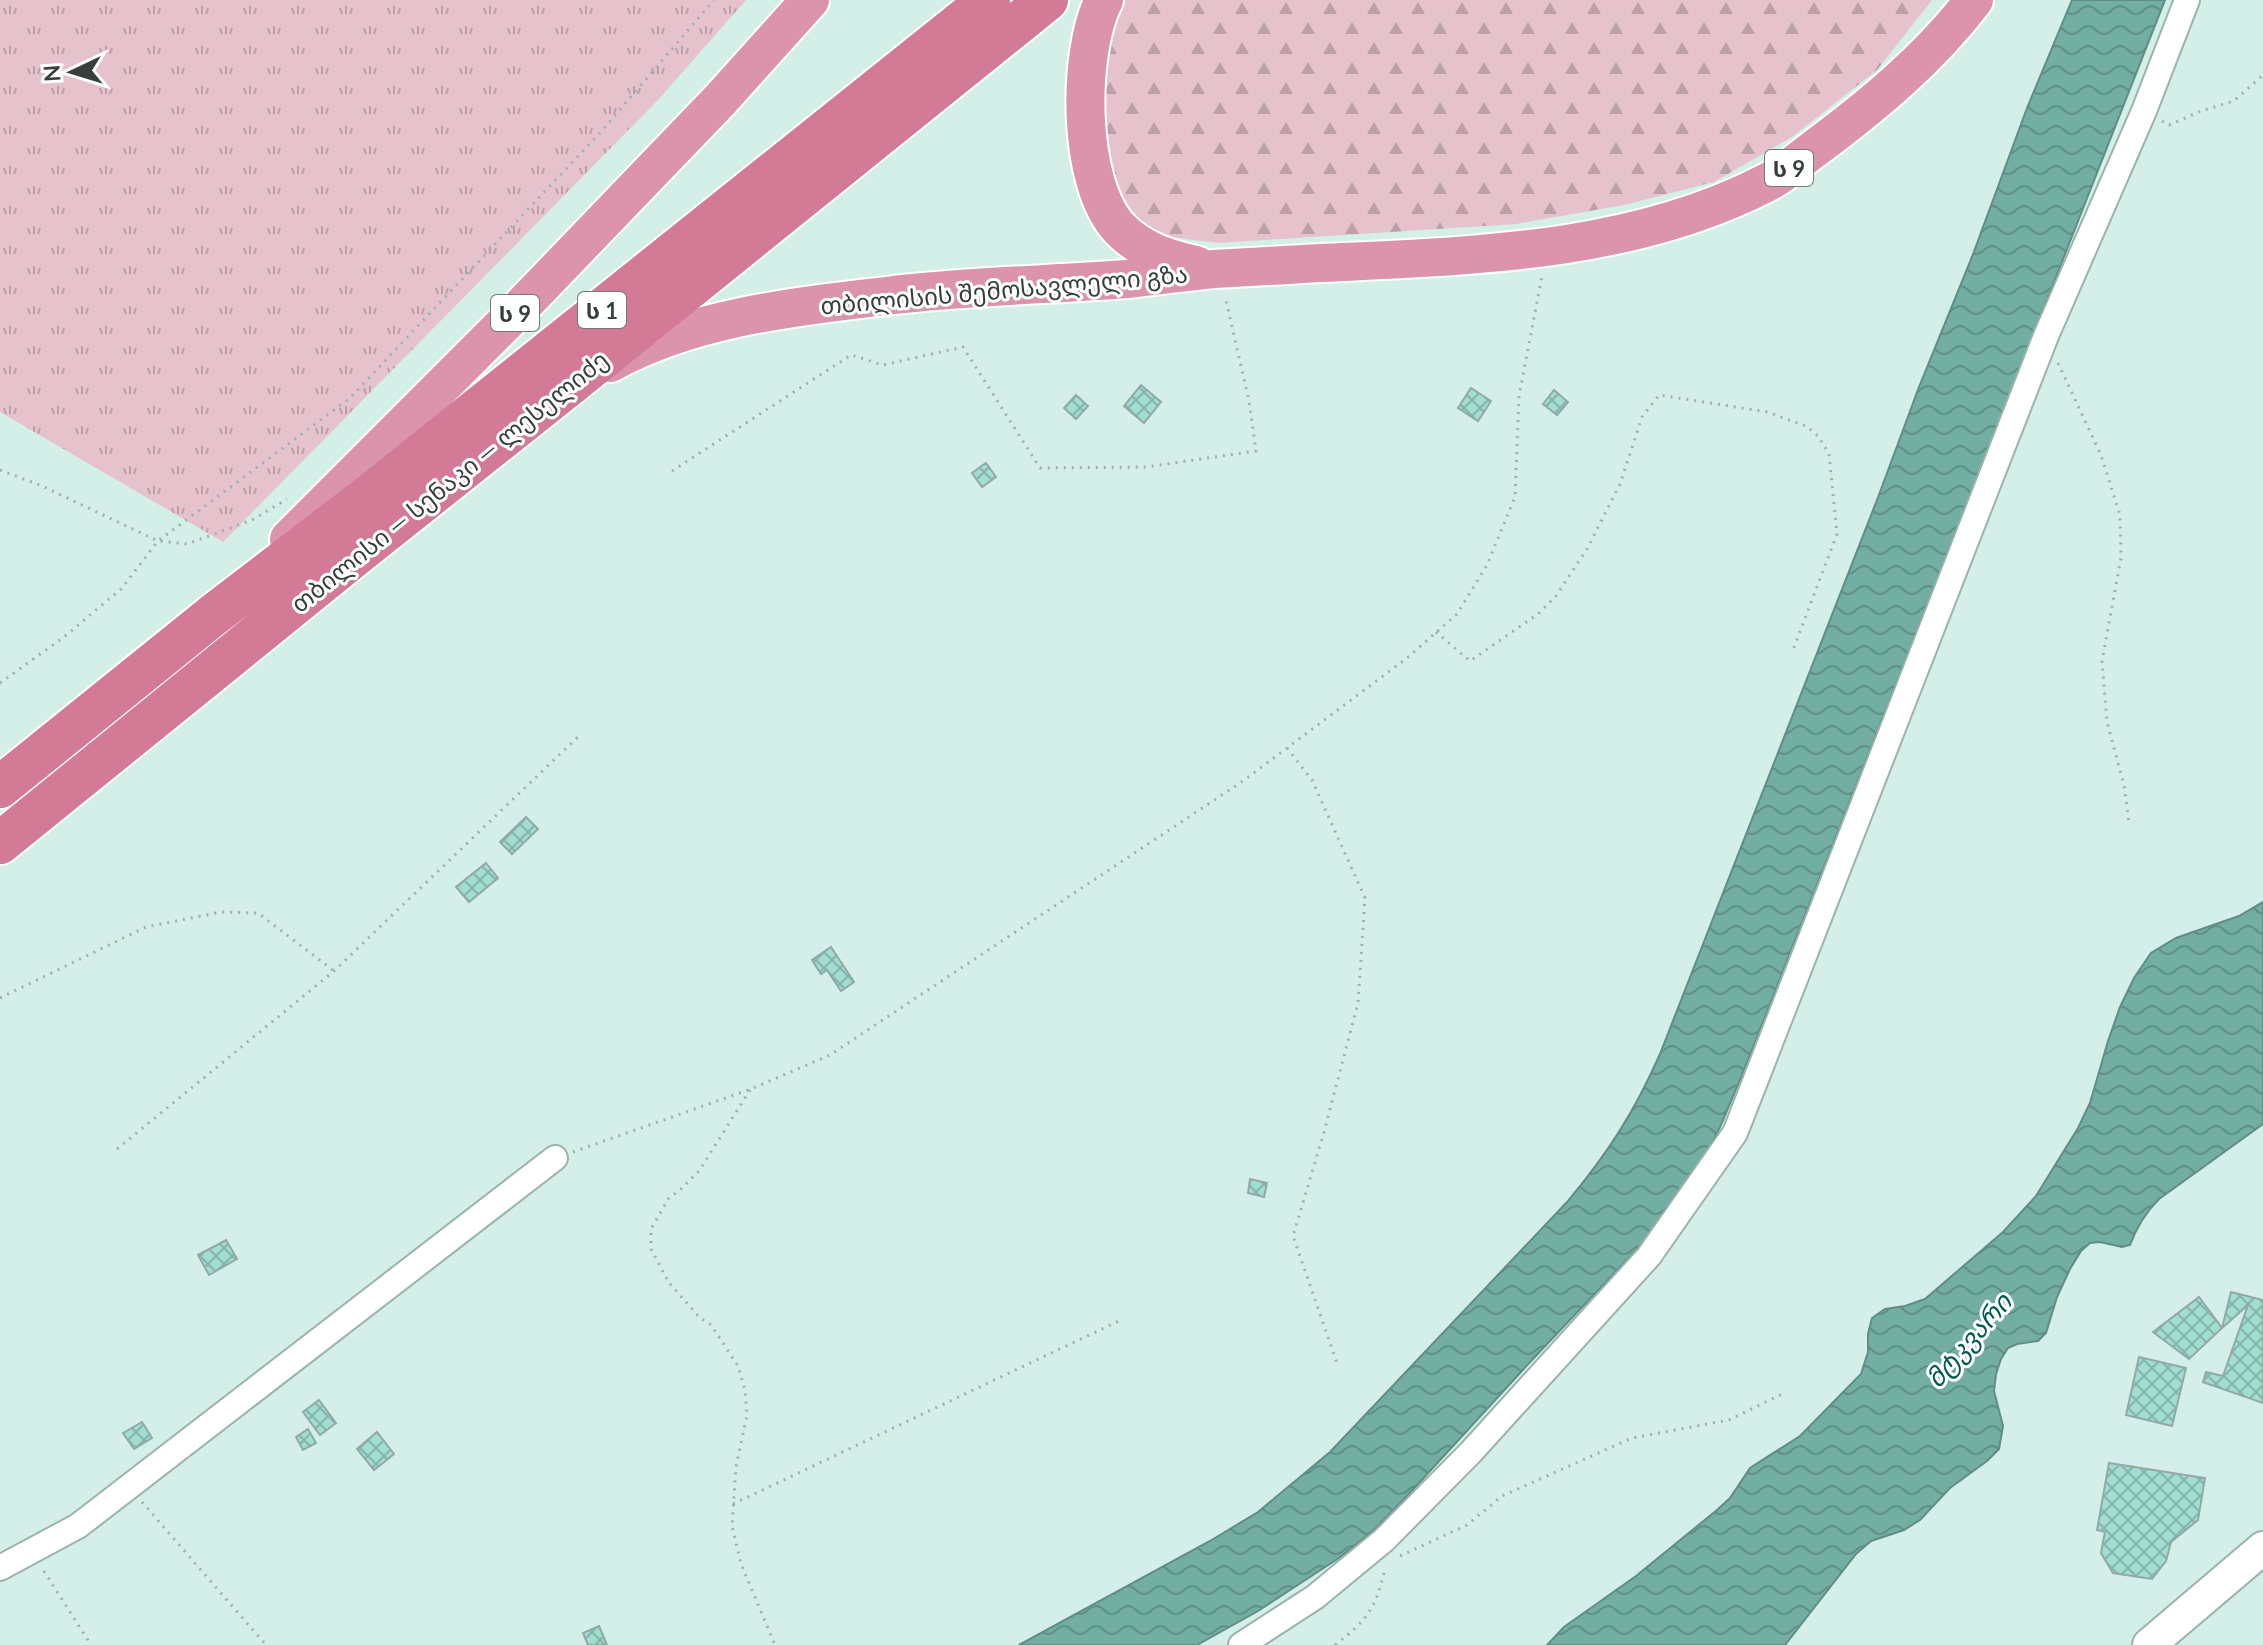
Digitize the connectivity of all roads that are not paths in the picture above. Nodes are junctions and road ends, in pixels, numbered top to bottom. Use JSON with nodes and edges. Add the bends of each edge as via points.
{"nodes":[{"id":1,"x":810,"y":0,"type":"edge"},
{"id":2,"x":989,"y":0,"type":"edge"},
{"id":3,"x":1047,"y":0,"type":"edge"},
{"id":4,"x":1104,"y":0,"type":"edge"},
{"id":5,"x":1974,"y":0,"type":"edge"},
{"id":6,"x":2187,"y":0,"type":"edge"},
{"id":7,"x":1219,"y":269,"type":"junction"},
{"id":8,"x":569,"y":385,"type":"junction"},
{"id":9,"x":212,"y":616,"type":"junction"},
{"id":10,"x":0,"y":787,"type":"edge"},
{"id":11,"x":0,"y":843,"type":"edge"},
{"id":12,"x":555,"y":1158,"type":"road end"},
{"id":13,"x":2263,"y":1548,"type":"edge"},
{"id":14,"x":0,"y":1568,"type":"edge"},
{"id":15,"x":1241,"y":1645,"type":"edge"},
{"id":16,"x":2149,"y":1645,"type":"edge"}],
"edges":[{"from":1,"to":9,"type":"highway","number":"ს 9","via":[[521,307]]},
{"from":2,"to":9,"type":"highway","name":"თბილისი — სენაკი — ლესელიძე","number":"ს 1"},
{"from":3,"to":8,"type":"highway","name":"თბილისი — სენაკი — ლესელიძე","number":"ს 1"},
{"from":4,"to":7,"type":"highway","name":"თბილისის შემოსავლელი გზა","via":[[1086,78],[1089,153],[1099,197],[1121,231],[1139,244],[1173,260]]},
{"from":5,"to":7,"type":"highway","name":"თბილისის შემოსავლელი გზა","number":"ს 9","via":[[1922,59],[1850,123],[1769,182],[1692,215],[1553,246]]},
{"from":6,"to":15,"type":"street","via":[[2046,336],[1735,1133],[1649,1256],[1471,1452],[1384,1540],[1315,1597]]},
{"from":7,"to":8,"type":"highway","name":"თბილისის შემოსავლელი გზა","number":"ს 9","via":[[931,291],[742,317],[666,337]]},
{"from":8,"to":11,"type":"highway","name":"თბილისი — სენაკი — ლესელიძე","number":"ს 1"},
{"from":9,"to":10,"type":"highway","name":"თბილისი — სენაკი — ლესელიძე","number":"ს 1"},
{"from":12,"to":14,"type":"street","via":[[78,1526]]},
{"from":13,"to":16,"type":"main road"}]}
